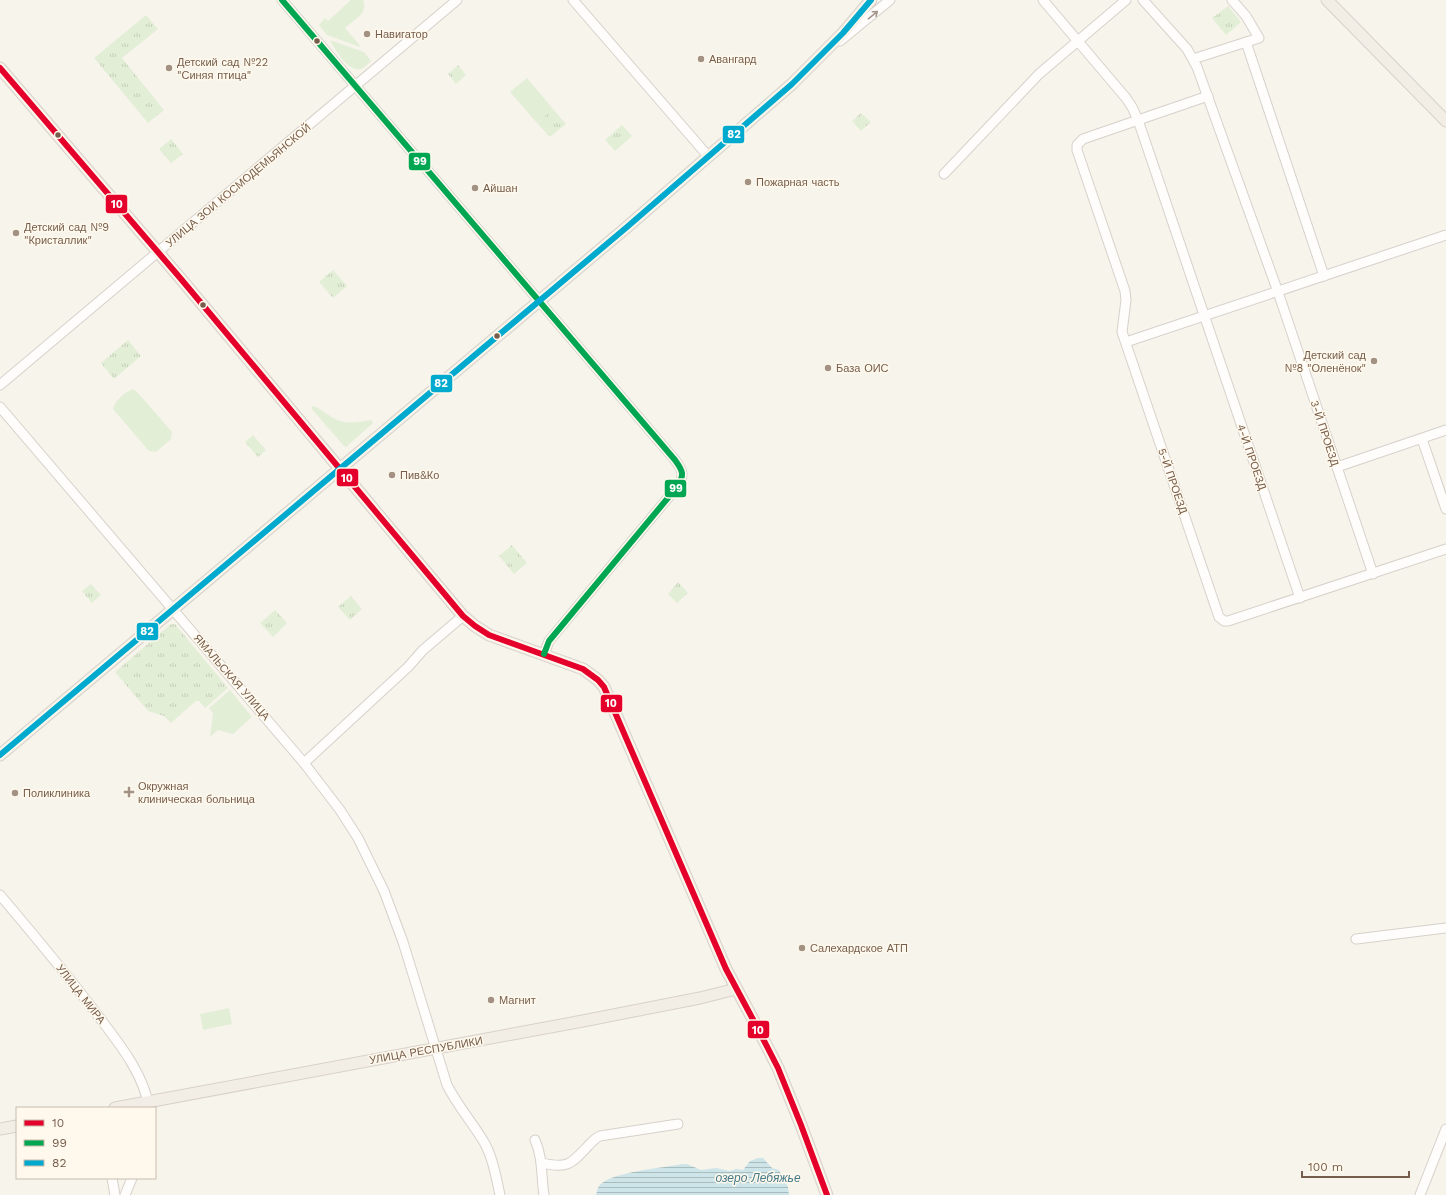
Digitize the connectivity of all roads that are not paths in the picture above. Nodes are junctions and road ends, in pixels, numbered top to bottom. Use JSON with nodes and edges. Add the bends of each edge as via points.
{"nodes":[{"id":1,"x":282,"y":0,"type":"edge"},
{"id":2,"x":457,"y":0,"type":"edge"},
{"id":3,"x":573,"y":0,"type":"edge"},
{"id":4,"x":871,"y":0,"type":"edge"},
{"id":5,"x":890,"y":0,"type":"edge"},
{"id":6,"x":1043,"y":0,"type":"edge"},
{"id":7,"x":1126,"y":0,"type":"edge"},
{"id":8,"x":1143,"y":0,"type":"edge"},
{"id":9,"x":1232,"y":0,"type":"edge"},
{"id":10,"x":1328,"y":0,"type":"edge"},
{"id":11,"x":1077,"y":41,"type":"junction"},
{"id":12,"x":1246,"y":42,"type":"junction"},
{"id":13,"x":820,"y":57,"type":"junction"},
{"id":14,"x":1193,"y":58,"type":"junction"},
{"id":15,"x":0,"y":68,"type":"edge"},
{"id":16,"x":355,"y":86,"type":"junction"},
{"id":17,"x":1208,"y":96,"type":"junction"},
{"id":18,"x":1138,"y":120,"type":"junction"},
{"id":19,"x":1446,"y":121,"type":"edge"},
{"id":20,"x":708,"y":156,"type":"junction"},
{"id":21,"x":944,"y":174,"type":"dead end"},
{"id":22,"x":1446,"y":235,"type":"edge"},
{"id":23,"x":158,"y":252,"type":"junction"},
{"id":24,"x":1324,"y":276,"type":"junction"},
{"id":25,"x":1278,"y":292,"type":"junction"},
{"id":26,"x":538,"y":301,"type":"junction"},
{"id":27,"x":1205,"y":316,"type":"junction"},
{"id":28,"x":1126,"y":342,"type":"junction"},
{"id":29,"x":0,"y":386,"type":"edge"},
{"id":30,"x":0,"y":407,"type":"edge"},
{"id":31,"x":1446,"y":430,"type":"edge"},
{"id":32,"x":1422,"y":438,"type":"junction"},
{"id":33,"x":1337,"y":467,"type":"junction"},
{"id":34,"x":340,"y":468,"type":"junction"},
{"id":35,"x":1446,"y":509,"type":"edge"},
{"id":36,"x":1446,"y":550,"type":"edge"},
{"id":37,"x":1373,"y":574,"type":"junction"},
{"id":38,"x":1300,"y":598,"type":"junction"},
{"id":39,"x":172,"y":608,"type":"junction"},
{"id":40,"x":463,"y":616,"type":"junction"},
{"id":41,"x":544,"y":654,"type":"junction"},
{"id":42,"x":0,"y":755,"type":"edge"},
{"id":43,"x":304,"y":763,"type":"junction"},
{"id":44,"x":0,"y":895,"type":"edge"},
{"id":45,"x":1446,"y":928,"type":"edge"},
{"id":46,"x":1356,"y":939,"type":"dead end"},
{"id":47,"x":736,"y":989,"type":"junction"},
{"id":48,"x":437,"y":1048,"type":"junction"},
{"id":49,"x":148,"y":1105,"type":"edge"},
{"id":50,"x":126,"y":1107,"type":"edge"},
{"id":51,"x":678,"y":1124,"type":"dead end"},
{"id":52,"x":16,"y":1126,"type":"edge"},
{"id":53,"x":0,"y":1129,"type":"edge"},
{"id":54,"x":1446,"y":1129,"type":"edge"},
{"id":55,"x":535,"y":1140,"type":"dead end"},
{"id":56,"x":542,"y":1163,"type":"junction"},
{"id":57,"x":112,"y":1179,"type":"edge"},
{"id":58,"x":132,"y":1179,"type":"edge"},
{"id":59,"x":115,"y":1195,"type":"edge"},
{"id":60,"x":125,"y":1195,"type":"edge"},
{"id":61,"x":500,"y":1195,"type":"edge"},
{"id":62,"x":544,"y":1195,"type":"edge"},
{"id":63,"x":827,"y":1195,"type":"edge"},
{"id":64,"x":1420,"y":1195,"type":"edge"}],
"edges":[{"from":1,"to":16,"type":"street"},
{"from":2,"to":16,"type":"street","name":"УЛИЦА ЗОИ КОСМОДЕМЬЯНСКОЙ"},
{"from":3,"to":20,"type":"street"},
{"from":4,"to":13,"type":"main road"},
{"from":13,"to":5,"type":"street","one_way":true},
{"from":6,"to":11,"type":"street","name":"4-Й ПРОЕЗД"},
{"from":7,"to":11,"type":"street"},
{"from":8,"to":14,"type":"street","name":"3-Й ПРОЕЗД"},
{"from":9,"to":12,"type":"street","via":[[1246,16],[1259,38]]},
{"from":10,"to":19,"type":"main road"},
{"from":11,"to":18,"type":"street","name":"4-Й ПРОЕЗД","via":[[1126,98]]},
{"from":11,"to":21,"type":"street","via":[[1028,85]]},
{"from":12,"to":14,"type":"street"},
{"from":12,"to":24,"type":"street"},
{"from":13,"to":20,"type":"main road"},
{"from":14,"to":17,"type":"street","name":"3-Й ПРОЕЗД"},
{"from":15,"to":23,"type":"main road"},
{"from":16,"to":23,"type":"street","name":"УЛИЦА ЗОИ КОСМОДЕМЬЯНСКОЙ"},
{"from":16,"to":26,"type":"street"},
{"from":17,"to":18,"type":"street"},
{"from":17,"to":25,"type":"street","name":"3-Й ПРОЕЗД"},
{"from":18,"to":27,"type":"street","name":"4-Й ПРОЕЗД"},
{"from":18,"to":28,"type":"street","name":"5-Й ПРОЕЗД","via":[[1082,139],[1077,145],[1124,291],[1126,300],[1122,327]]},
{"from":20,"to":26,"type":"main road"},
{"from":22,"to":24,"type":"street"},
{"from":23,"to":29,"type":"street","name":"УЛИЦА ЗОИ КОСМОДЕМЬЯНСКОЙ"},
{"from":23,"to":34,"type":"main road"},
{"from":24,"to":25,"type":"street"},
{"from":25,"to":27,"type":"street"},
{"from":25,"to":33,"type":"street","name":"3-Й ПРОЕЗД"},
{"from":26,"to":34,"type":"main road"},
{"from":26,"to":41,"type":"street","via":[[675,460],[682,472],[677,486],[549,641]]},
{"from":27,"to":28,"type":"street"},
{"from":27,"to":38,"type":"street","name":"4-Й ПРОЕЗД"},
{"from":28,"to":38,"type":"street","name":"5-Й ПРОЕЗД","via":[[1221,620],[1228,621]]},
{"from":30,"to":39,"type":"street","name":"ЯМАЛЬСКАЯ УЛИЦА"},
{"from":31,"to":32,"type":"street"},
{"from":32,"to":33,"type":"street"},
{"from":32,"to":35,"type":"street"},
{"from":33,"to":37,"type":"street","name":"3-Й ПРОЕЗД"},
{"from":34,"to":39,"type":"main road"},
{"from":34,"to":40,"type":"main road"},
{"from":36,"to":37,"type":"street"},
{"from":37,"to":38,"type":"street"},
{"from":39,"to":42,"type":"main road"},
{"from":39,"to":43,"type":"street","name":"ЯМАЛЬСКАЯ УЛИЦА"},
{"from":40,"to":41,"type":"main road","via":[[488,635]]},
{"from":40,"to":43,"type":"street","via":[[422,650],[408,667]]},
{"from":41,"to":47,"type":"main road","via":[[583,669],[598,680],[608,693]]},
{"from":43,"to":48,"type":"street","name":"ЯМАЛЬСКАЯ УЛИЦА","via":[[358,838],[384,891]]},
{"from":44,"to":49,"type":"street","name":"УЛИЦА МИРА","via":[[103,1022],[142,1084]]},
{"from":45,"to":46,"type":"street"},
{"from":47,"to":48,"type":"main road","name":"УЛИЦА РЕСПУБЛИКИ","via":[[693,1000]]},
{"from":47,"to":63,"type":"main road","via":[[778,1068]]},
{"from":48,"to":49,"type":"main road","name":"УЛИЦА РЕСПУБЛИКИ"},
{"from":48,"to":61,"type":"street","name":"ЯМАЛЬСКАЯ УЛИЦА","via":[[447,1085],[490,1156]]},
{"from":49,"to":50,"type":"main road","name":"УЛИЦА РЕСПУБЛИКИ"},
{"from":51,"to":56,"type":"street","via":[[600,1136],[567,1164],[557,1166]]},
{"from":52,"to":53,"type":"main road"},
{"from":54,"to":64,"type":"street"},
{"from":55,"to":56,"type":"street"},
{"from":56,"to":62,"type":"street"},
{"from":57,"to":59,"type":"street"},
{"from":58,"to":60,"type":"street"}]}
